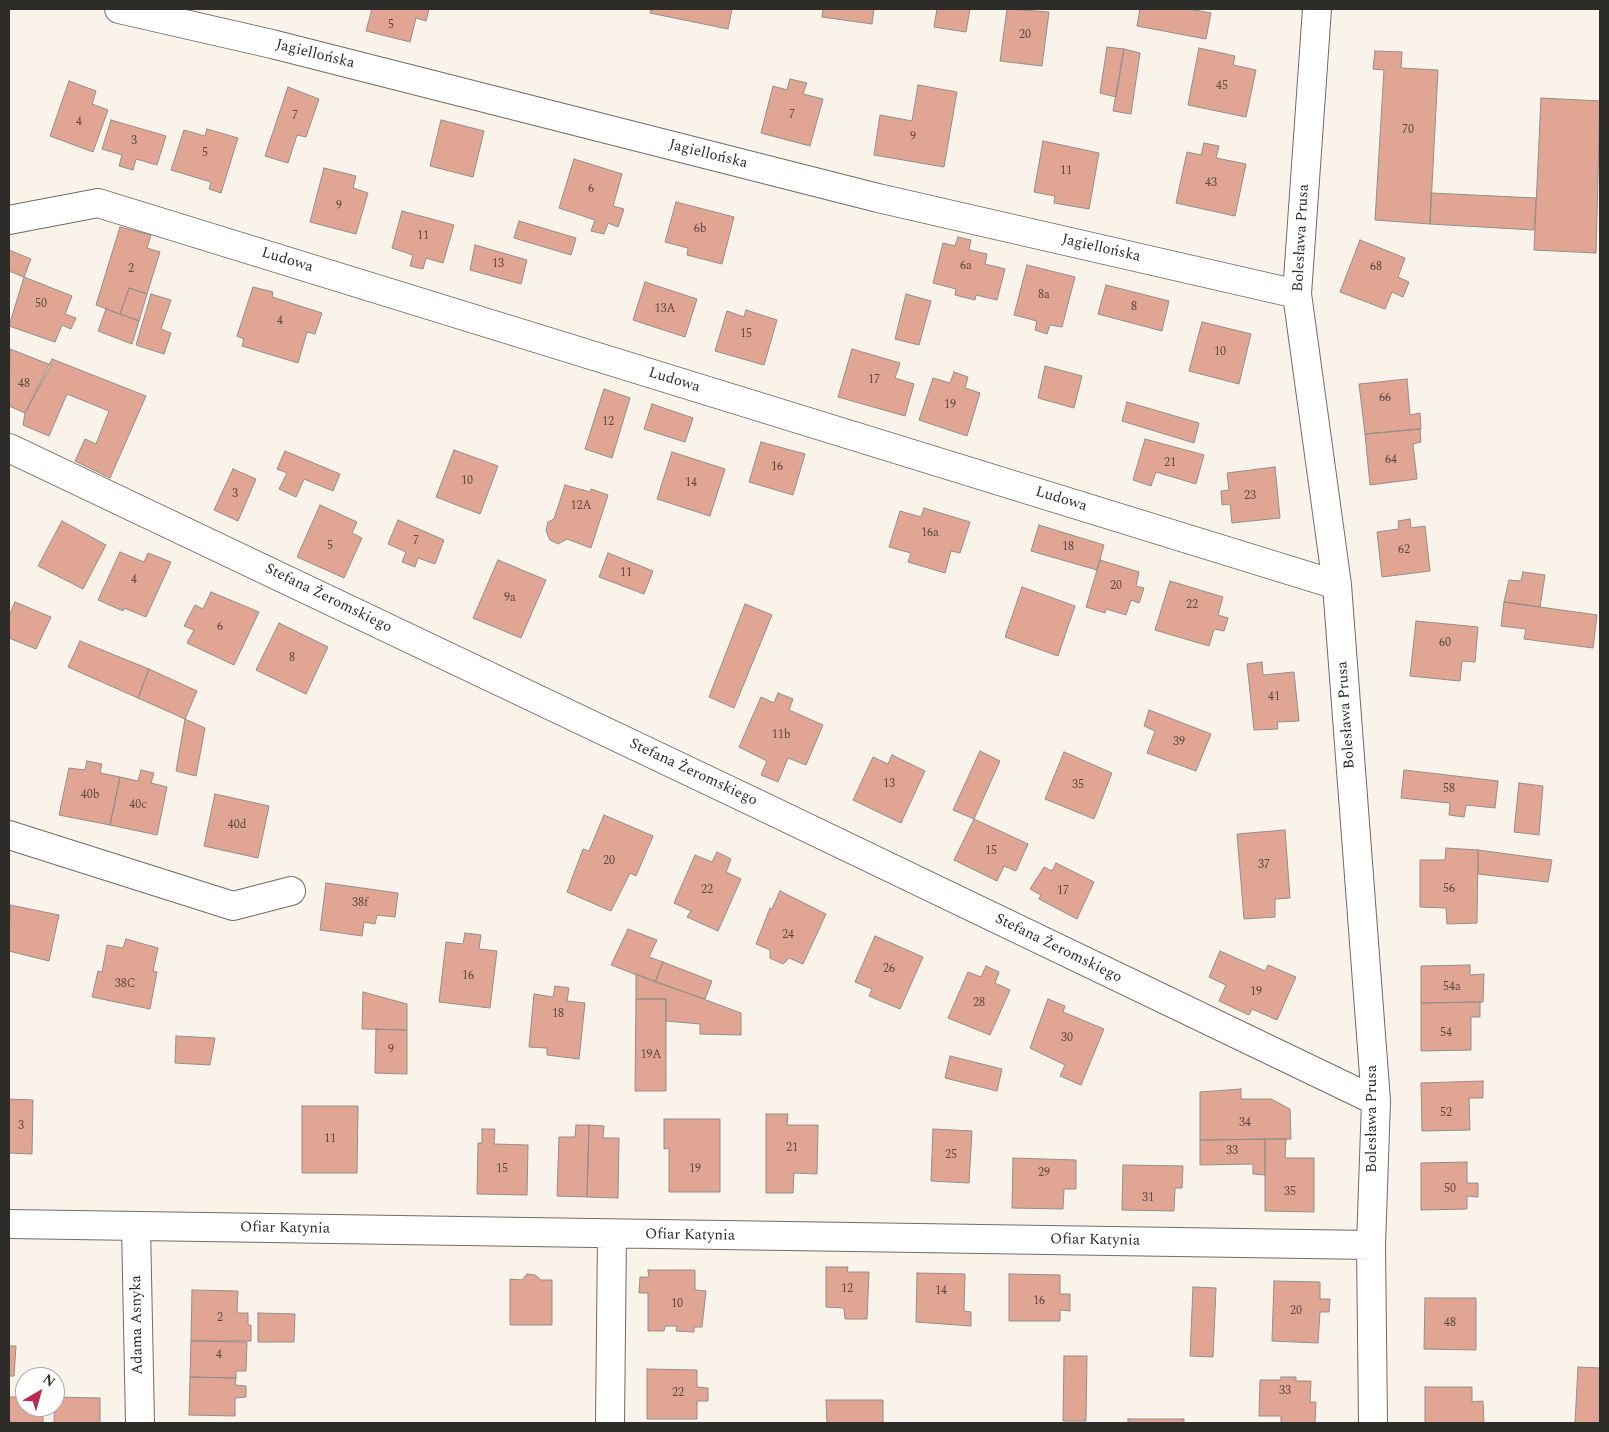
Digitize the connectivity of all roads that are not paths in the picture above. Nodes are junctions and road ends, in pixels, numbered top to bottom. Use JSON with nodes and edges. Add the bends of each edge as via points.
{"nodes":[{"id":1,"x":119,"y":9,"type":"edge"},
{"id":2,"x":1317,"y":9,"type":"edge"},
{"id":3,"x":9,"y":220,"type":"edge"},
{"id":4,"x":1297,"y":294,"type":"junction"},
{"id":5,"x":9,"y":448,"type":"edge"},
{"id":6,"x":1337,"y":585,"type":"junction"},
{"id":7,"x":9,"y":836,"type":"edge"},
{"id":8,"x":291,"y":891,"type":"dead end"},
{"id":9,"x":1376,"y":1101,"type":"junction"},
{"id":10,"x":9,"y":1224,"type":"edge"},
{"id":11,"x":136,"y":1226,"type":"junction"},
{"id":12,"x":612,"y":1234,"type":"junction"},
{"id":13,"x":1371,"y":1245,"type":"junction"},
{"id":14,"x":140,"y":1423,"type":"edge"},
{"id":15,"x":610,"y":1423,"type":"edge"},
{"id":16,"x":1373,"y":1423,"type":"edge"}],
"edges":[{"from":1,"to":4,"type":"street","name":"Jagiellońska","via":[[272,44],[878,198]]},
{"from":2,"to":4,"type":"street","name":"Bolesława Prusa"},
{"from":3,"to":6,"type":"street","name":"Ludowa","via":[[98,203]]},
{"from":4,"to":6,"type":"street","name":"Bolesława Prusa"},
{"from":5,"to":9,"type":"street","name":"Stefana Żeromskiego"},
{"from":6,"to":9,"type":"street","name":"Bolesława Prusa"},
{"from":7,"to":8,"type":"street","via":[[233,906]]},
{"from":9,"to":13,"type":"street","name":"Bolesława Prusa"},
{"from":10,"to":11,"type":"street","name":"Ofiar Katynia"},
{"from":11,"to":12,"type":"street","name":"Ofiar Katynia"},
{"from":11,"to":14,"type":"street","name":"Adama Asnyka"},
{"from":12,"to":13,"type":"street","name":"Ofiar Katynia"},
{"from":12,"to":15,"type":"street"},
{"from":13,"to":16,"type":"street","name":"Bolesława Prusa"}]}
